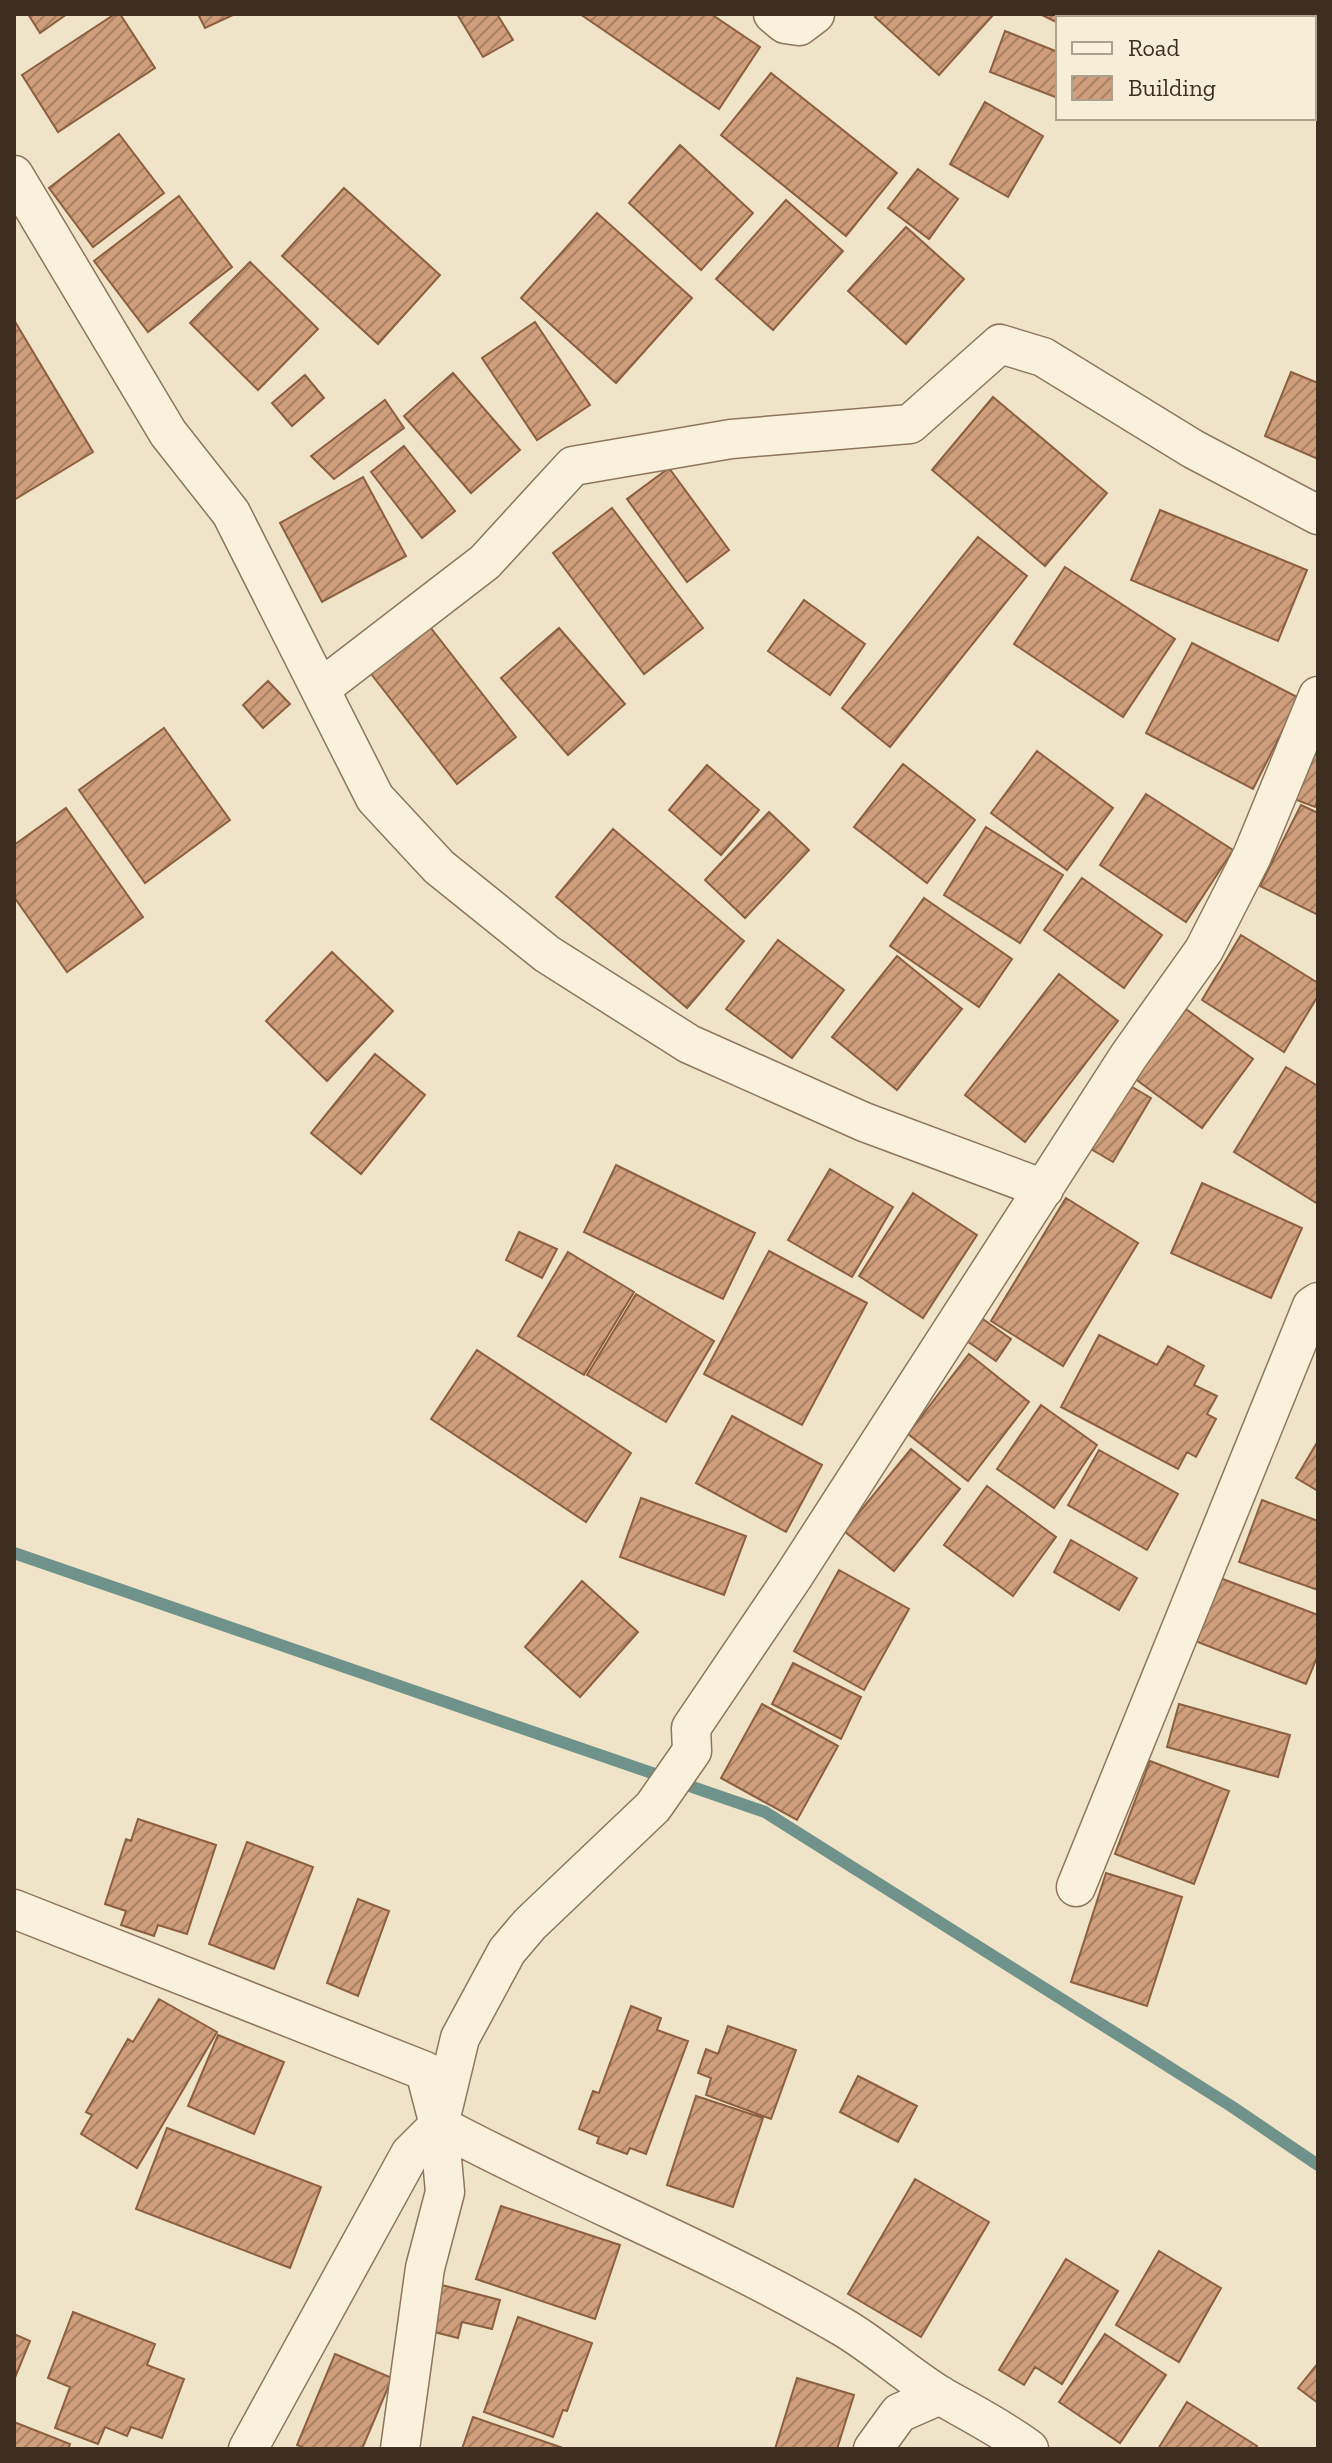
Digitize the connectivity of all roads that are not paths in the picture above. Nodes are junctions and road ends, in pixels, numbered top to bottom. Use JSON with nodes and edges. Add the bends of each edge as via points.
{"nodes":[{"id":1,"x":773,"y":14,"type":"edge"},
{"id":2,"x":815,"y":14,"type":"edge"},
{"id":3,"x":14,"y":175,"type":"edge"},
{"id":4,"x":1318,"y":515,"type":"edge"},
{"id":5,"x":320,"y":689,"type":"junction"},
{"id":6,"x":1318,"y":696,"type":"edge"},
{"id":7,"x":1044,"y":1189,"type":"junction"},
{"id":8,"x":1318,"y":1302,"type":"edge"},
{"id":9,"x":1076,"y":1887,"type":"dead end"},
{"id":10,"x":14,"y":1909,"type":"edge"},
{"id":11,"x":439,"y":2125,"type":"junction"},
{"id":12,"x":940,"y":2395,"type":"junction"},
{"id":13,"x":248,"y":2449,"type":"edge"},
{"id":14,"x":400,"y":2449,"type":"edge"},
{"id":15,"x":873,"y":2449,"type":"edge"},
{"id":16,"x":1029,"y":2449,"type":"edge"}],
"edges":[{"from":1,"to":2,"type":"street","via":[[785,24],[799,26]]},
{"from":3,"to":5,"type":"street","via":[[168,433],[231,513]]},
{"from":4,"to":5,"type":"street","via":[[1193,449],[1043,357],[1000,344],[910,424],[731,439],[573,466],[485,562]]},
{"from":5,"to":7,"type":"street","via":[[375,798],[439,867],[547,954],[689,1044],[864,1122]]},
{"from":6,"to":7,"type":"street","via":[[1252,856],[1204,950]]},
{"from":7,"to":11,"type":"street","via":[[691,1728],[692,1751],[653,1807],[507,1951],[460,2038]]},
{"from":8,"to":9,"type":"street","via":[[1312,1306]]},
{"from":10,"to":11,"type":"street","via":[[425,2071]]},
{"from":11,"to":12,"type":"street","via":[[843,2327]]},
{"from":11,"to":13,"type":"street","via":[[410,2154]]},
{"from":11,"to":14,"type":"street","via":[[445,2192],[425,2268]]},
{"from":12,"to":15,"type":"street","via":[[899,2413]]},
{"from":12,"to":16,"type":"street"}]}
